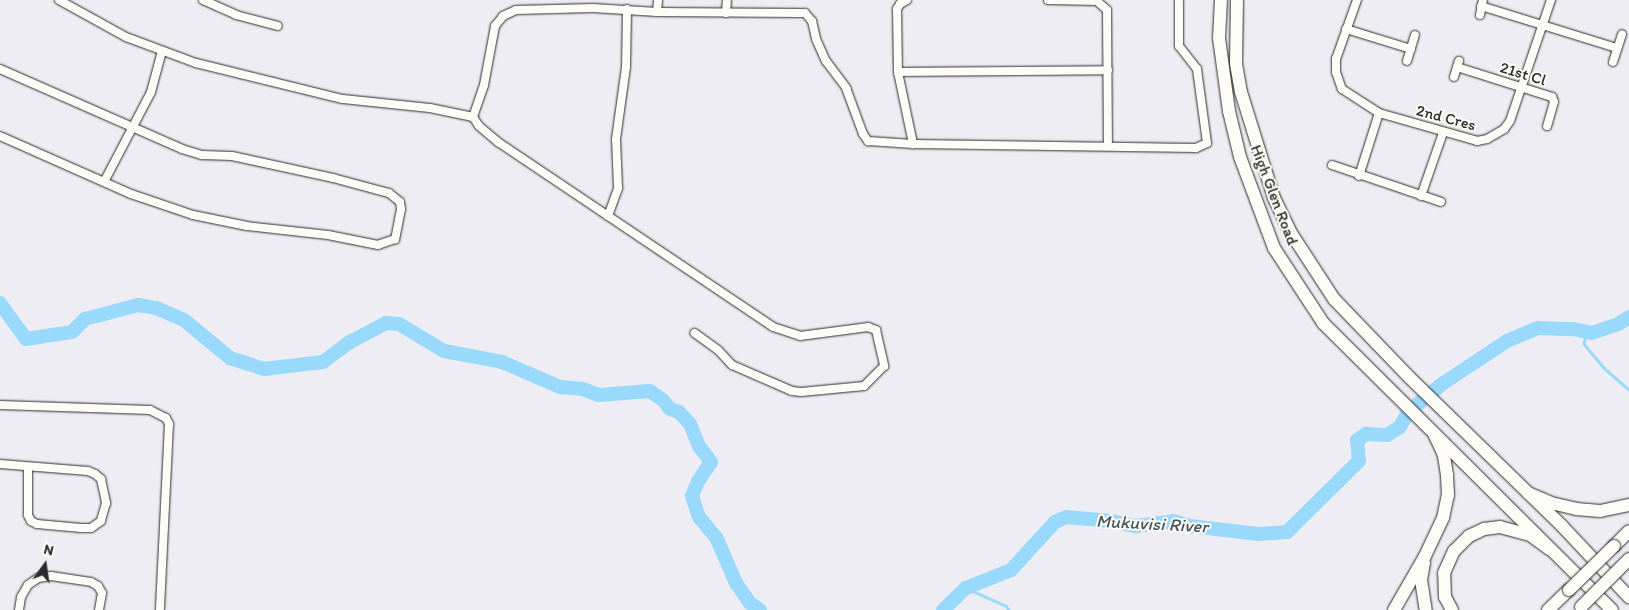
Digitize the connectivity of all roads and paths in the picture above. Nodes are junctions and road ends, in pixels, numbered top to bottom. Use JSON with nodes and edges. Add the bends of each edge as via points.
{"nodes":[{"id":1,"x":59,"y":0,"type":"edge"},
{"id":2,"x":203,"y":0,"type":"edge"},
{"id":3,"x":658,"y":0,"type":"edge"},
{"id":4,"x":727,"y":0,"type":"edge"},
{"id":5,"x":907,"y":0,"type":"edge"},
{"id":6,"x":1048,"y":0,"type":"edge"},
{"id":7,"x":1179,"y":0,"type":"edge"},
{"id":8,"x":1221,"y":0,"type":"edge"},
{"id":9,"x":1237,"y":0,"type":"edge"},
{"id":10,"x":1357,"y":0,"type":"edge"},
{"id":11,"x":1551,"y":0,"type":"edge"},
{"id":12,"x":70,"y":2,"type":"edge"},
{"id":13,"x":1482,"y":3,"type":"edge"},
{"id":14,"x":627,"y":9,"type":"junction"},
{"id":15,"x":657,"y":12,"type":"junction"},
{"id":16,"x":726,"y":13,"type":"junction"},
{"id":17,"x":1480,"y":14,"type":"dead end"},
{"id":18,"x":1542,"y":24,"type":"junction"},
{"id":19,"x":278,"y":26,"type":"dead end"},
{"id":20,"x":1346,"y":29,"type":"junction"},
{"id":21,"x":1622,"y":34,"type":"dead end"},
{"id":22,"x":1415,"y":35,"type":"dead end"},
{"id":23,"x":1617,"y":48,"type":"junction"},
{"id":24,"x":1411,"y":49,"type":"junction"},
{"id":25,"x":162,"y":51,"type":"junction"},
{"id":26,"x":1407,"y":61,"type":"dead end"},
{"id":27,"x":1613,"y":62,"type":"dead end"},
{"id":28,"x":0,"y":69,"type":"edge"},
{"id":29,"x":1108,"y":70,"type":"junction"},
{"id":30,"x":898,"y":72,"type":"junction"},
{"id":31,"x":1454,"y":77,"type":"dead end"},
{"id":32,"x":1521,"y":88,"type":"junction"},
{"id":33,"x":1379,"y":113,"type":"junction"},
{"id":34,"x":473,"y":117,"type":"junction"},
{"id":35,"x":1547,"y":126,"type":"dead end"},
{"id":36,"x":131,"y":127,"type":"junction"},
{"id":37,"x":1443,"y":133,"type":"junction"},
{"id":38,"x":0,"y":136,"type":"edge"},
{"id":39,"x":913,"y":144,"type":"junction"},
{"id":40,"x":1108,"y":146,"type":"junction"},
{"id":41,"x":1332,"y":165,"type":"dead end"},
{"id":42,"x":1359,"y":176,"type":"junction"},
{"id":43,"x":104,"y":182,"type":"junction"},
{"id":44,"x":1421,"y":196,"type":"junction"},
{"id":45,"x":1441,"y":202,"type":"dead end"},
{"id":46,"x":608,"y":216,"type":"junction"},
{"id":47,"x":695,"y":333,"type":"dead end"},
{"id":48,"x":0,"y":405,"type":"edge"},
{"id":49,"x":1434,"y":434,"type":"junction"},
{"id":50,"x":0,"y":464,"type":"edge"},
{"id":51,"x":28,"y":467,"type":"junction"},
{"id":52,"x":1528,"y":493,"type":"junction"},
{"id":53,"x":1629,"y":506,"type":"edge"},
{"id":54,"x":1629,"y":531,"type":"edge"},
{"id":55,"x":1549,"y":549,"type":"junction"},
{"id":56,"x":1425,"y":556,"type":"junction"},
{"id":57,"x":1629,"y":559,"type":"edge"},
{"id":58,"x":1629,"y":597,"type":"edge"},
{"id":59,"x":1548,"y":609,"type":"edge"},
{"id":60,"x":1579,"y":609,"type":"edge"},
{"id":61,"x":20,"y":610,"type":"edge"},
{"id":62,"x":98,"y":610,"type":"edge"},
{"id":63,"x":160,"y":610,"type":"edge"},
{"id":64,"x":1394,"y":610,"type":"edge"},
{"id":65,"x":1426,"y":610,"type":"edge"},
{"id":66,"x":1452,"y":610,"type":"edge"},
{"id":67,"x":1612,"y":610,"type":"edge"}],
"edges":[{"from":1,"to":12,"type":"street"},
{"from":2,"to":19,"type":"street","via":[[236,15]]},
{"from":3,"to":15,"type":"street"},
{"from":4,"to":16,"type":"street"},
{"from":5,"to":30,"type":"street","via":[[897,9]]},
{"from":6,"to":29,"type":"street","via":[[1097,1],[1102,4],[1107,10]]},
{"from":7,"to":40,"type":"street","via":[[1179,46],[1198,69],[1207,144],[1196,148]]},
{"from":8,"to":49,"type":"main road","name":"High Glen Road","via":[[1219,38],[1230,111],[1240,157],[1274,248],[1323,323]]},
{"from":9,"to":52,"type":"main road","name":"High Glen Road","via":[[1236,64],[1241,92],[1274,198],[1291,234],[1334,299]]},
{"from":10,"to":20,"type":"street","name":"2nd Cres"},
{"from":11,"to":18,"type":"street","name":"2nd Cres"},
{"from":12,"to":25,"type":"street","via":[[126,37]]},
{"from":13,"to":17,"type":"street"},
{"from":13,"to":18,"type":"street"},
{"from":14,"to":15,"type":"street"},
{"from":14,"to":34,"type":"street","via":[[516,10],[503,16],[494,26],[484,85]]},
{"from":14,"to":46,"type":"street","via":[[626,67],[616,139],[618,188]]},
{"from":15,"to":16,"type":"street"},
{"from":16,"to":39,"type":"street","via":[[799,12],[809,16],[826,61],[846,88],[868,141]]},
{"from":18,"to":23,"type":"street"},
{"from":18,"to":32,"type":"street","name":"2nd Cres"},
{"from":20,"to":24,"type":"street"},
{"from":20,"to":33,"type":"street","name":"2nd Cres","via":[[1336,59],[1336,72],[1342,89]]},
{"from":21,"to":23,"type":"street"},
{"from":22,"to":24,"type":"street"},
{"from":23,"to":27,"type":"street"},
{"from":24,"to":26,"type":"street"},
{"from":25,"to":34,"type":"street","via":[[196,63],[344,99],[430,108]]},
{"from":25,"to":36,"type":"street","via":[[151,92]]},
{"from":28,"to":36,"type":"street"},
{"from":29,"to":30,"type":"street"},
{"from":29,"to":40,"type":"street"},
{"from":30,"to":39,"type":"street"},
{"from":31,"to":32,"type":"street","name":"21st Cl","via":[[1458,64]]},
{"from":32,"to":35,"type":"street","name":"21st Cl","via":[[1554,99]]},
{"from":32,"to":37,"type":"street","name":"2nd Cres","via":[[1510,121],[1487,139],[1477,141]]},
{"from":33,"to":37,"type":"street","name":"2nd Cres"},
{"from":33,"to":42,"type":"street"},
{"from":34,"to":46,"type":"street","via":[[498,142]]},
{"from":36,"to":43,"type":"street"},
{"from":36,"to":43,"type":"street","via":[[182,149],[232,156],[389,194],[400,202],[401,209],[395,239],[378,245],[193,215]]},
{"from":37,"to":44,"type":"street"},
{"from":38,"to":43,"type":"street"},
{"from":39,"to":40,"type":"street"},
{"from":41,"to":42,"type":"street"},
{"from":42,"to":44,"type":"street"},
{"from":44,"to":45,"type":"street"},
{"from":46,"to":47,"type":"street","via":[[773,327],[800,336],[868,327],[876,330],[884,366],[864,386],[792,391],[732,365]]},
{"from":48,"to":63,"type":"street","via":[[150,410],[166,418],[169,424]]},
{"from":49,"to":55,"type":"main road","name":"High Glen Road"},
{"from":49,"to":56,"type":"main road","via":[[1444,455],[1448,496],[1443,518]]},
{"from":50,"to":51,"type":"street"},
{"from":51,"to":51,"type":"street","via":[[95,474],[101,479],[106,503],[101,520],[91,528],[31,521],[28,515]]},
{"from":52,"to":53,"type":"main road","via":[[1576,510],[1600,511]]},
{"from":52,"to":58,"type":"main road","name":"High Glen Road"},
{"from":54,"to":59,"type":"main road","bridge":true},
{"from":55,"to":66,"type":"main road","via":[[1530,535],[1500,527],[1484,529],[1469,536],[1454,551],[1444,573],[1445,597]]},
{"from":55,"to":67,"type":"main road"},
{"from":56,"to":64,"type":"main road"},
{"from":56,"to":65,"type":"main road","via":[[1421,580]]},
{"from":57,"to":60,"type":"main road","bridge":true},
{"from":61,"to":62,"type":"street","via":[[21,597],[28,585],[38,578],[51,576],[98,586],[102,593]]}]}
